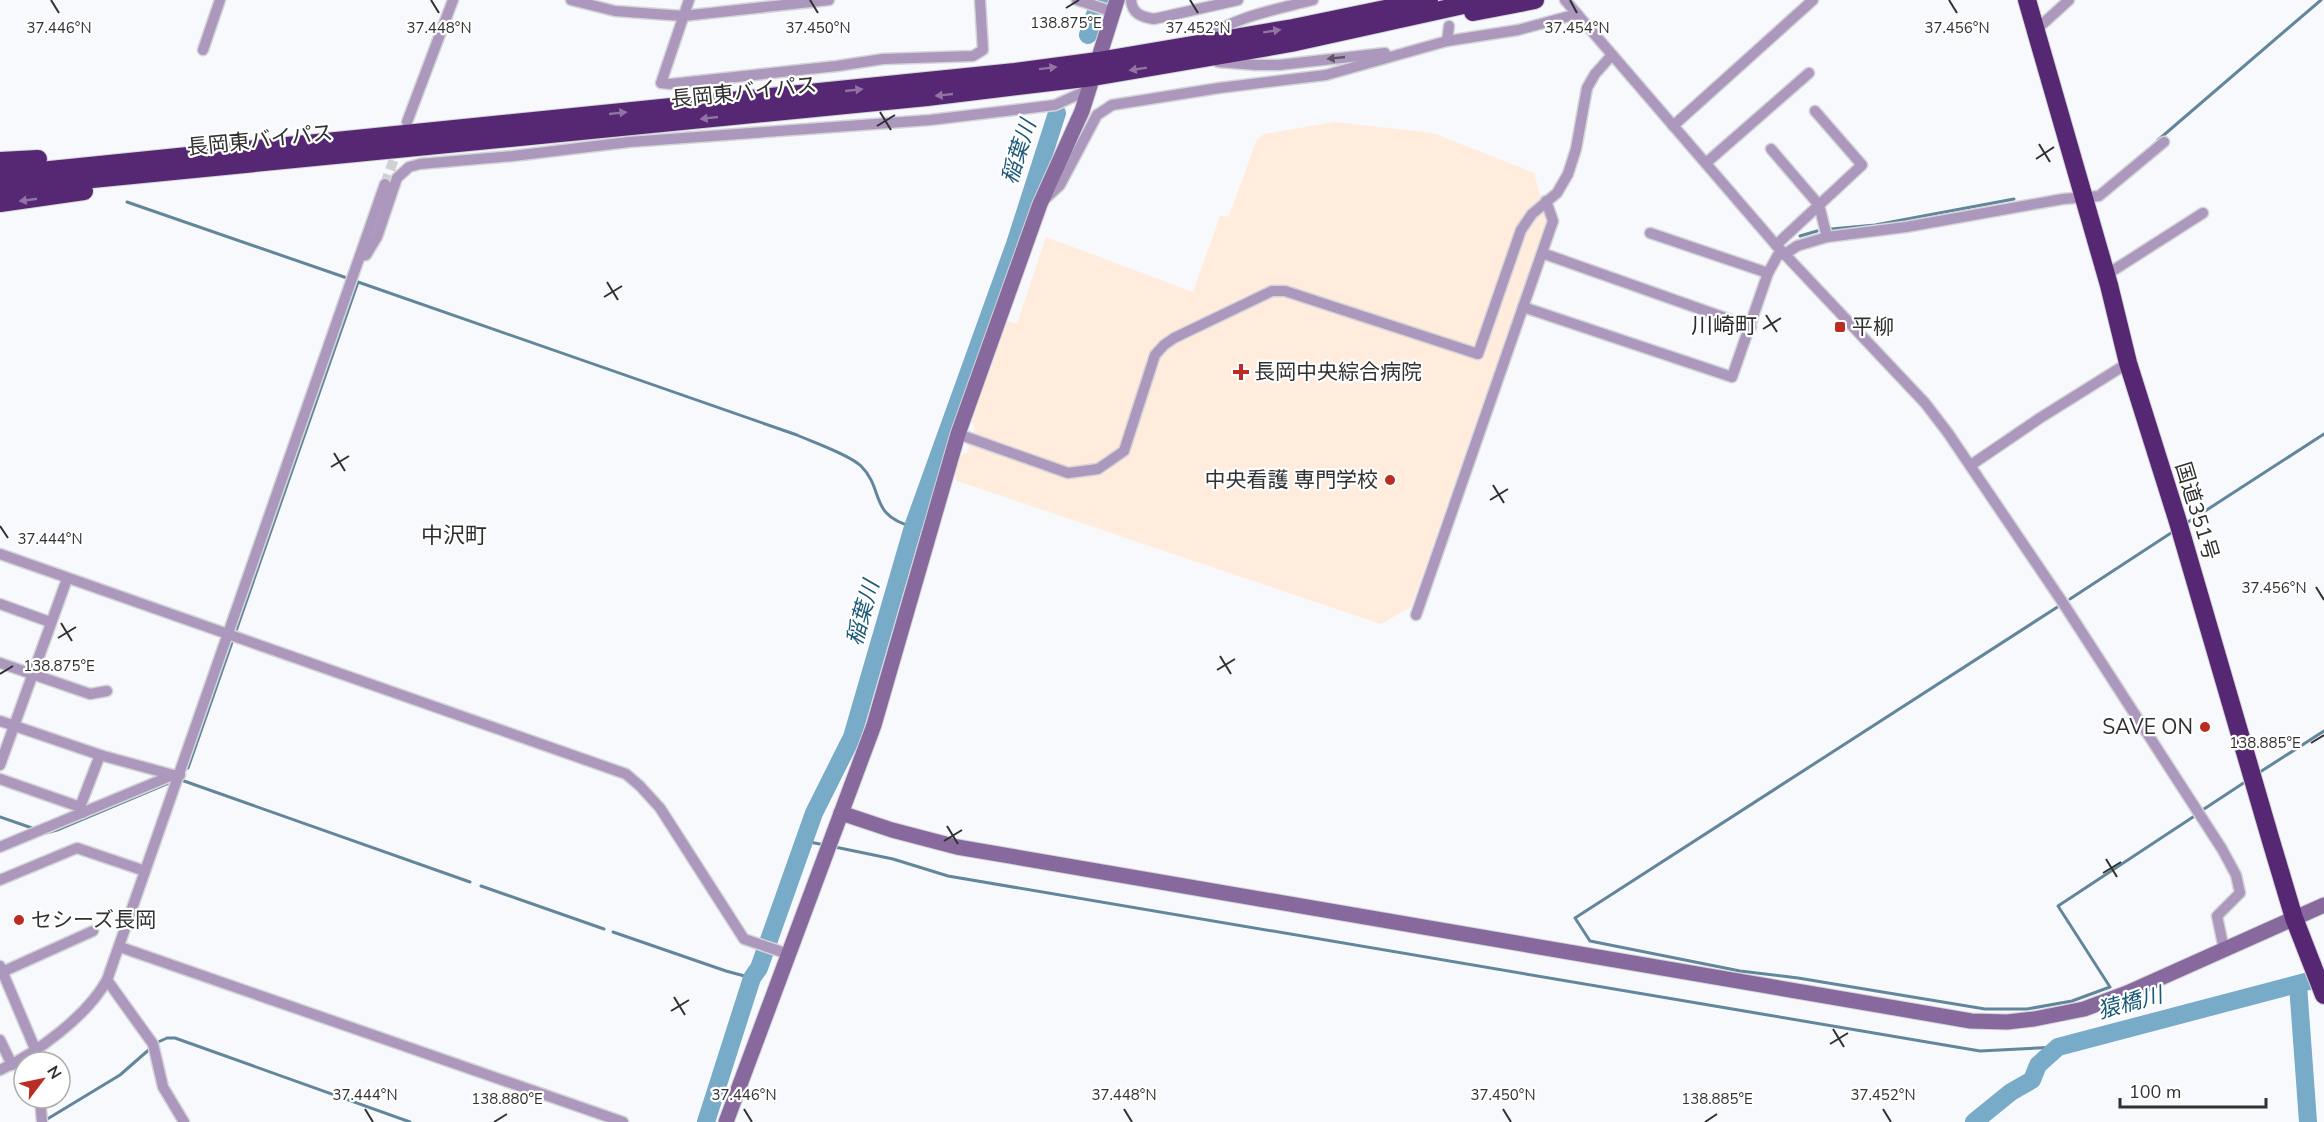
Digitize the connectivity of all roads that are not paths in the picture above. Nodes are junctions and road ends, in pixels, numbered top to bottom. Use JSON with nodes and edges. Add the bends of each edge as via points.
{"nodes":[{"id":1,"x":220,"y":0,"type":"edge"},
{"id":2,"x":453,"y":0,"type":"edge"},
{"id":3,"x":571,"y":0,"type":"edge"},
{"id":4,"x":689,"y":0,"type":"edge"},
{"id":5,"x":826,"y":0,"type":"edge"},
{"id":6,"x":980,"y":0,"type":"edge"},
{"id":7,"x":1077,"y":0,"type":"edge"},
{"id":8,"x":1131,"y":0,"type":"edge"},
{"id":9,"x":1238,"y":0,"type":"edge"},
{"id":10,"x":1313,"y":0,"type":"edge"},
{"id":11,"x":1405,"y":0,"type":"edge"},
{"id":12,"x":1429,"y":0,"type":"edge"},
{"id":13,"x":1486,"y":0,"type":"edge"},
{"id":14,"x":1535,"y":0,"type":"edge"},
{"id":15,"x":1565,"y":0,"type":"edge"},
{"id":16,"x":1814,"y":0,"type":"edge"},
{"id":17,"x":2016,"y":0,"type":"edge"},
{"id":18,"x":2026,"y":0,"type":"edge"},
{"id":19,"x":2068,"y":0,"type":"edge"},
{"id":20,"x":1111,"y":7,"type":"edge"},
{"id":21,"x":1577,"y":14,"type":"junction"},
{"id":22,"x":683,"y":15,"type":"junction"},
{"id":23,"x":1347,"y":18,"type":"junction"},
{"id":24,"x":1449,"y":26,"type":"dead end"},
{"id":25,"x":2036,"y":30,"type":"junction"},
{"id":26,"x":1447,"y":41,"type":"junction"},
{"id":27,"x":1292,"y":44,"type":"junction"},
{"id":28,"x":203,"y":50,"type":"dead end"},
{"id":29,"x":1415,"y":50,"type":"junction"},
{"id":30,"x":1195,"y":52,"type":"junction"},
{"id":31,"x":1612,"y":55,"type":"junction"},
{"id":32,"x":1809,"y":73,"type":"dead end"},
{"id":33,"x":1093,"y":76,"type":"junction"},
{"id":34,"x":1815,"y":111,"type":"dead end"},
{"id":35,"x":407,"y":122,"type":"dead end"},
{"id":36,"x":1673,"y":126,"type":"junction"},
{"id":37,"x":456,"y":129,"type":"junction"},
{"id":38,"x":2067,"y":141,"type":"junction"},
{"id":39,"x":2164,"y":142,"type":"dead end"},
{"id":40,"x":1771,"y":149,"type":"dead end"},
{"id":41,"x":0,"y":161,"type":"edge"},
{"id":42,"x":272,"y":161,"type":"junction"},
{"id":43,"x":1706,"y":163,"type":"junction"},
{"id":44,"x":0,"y":175,"type":"edge"},
{"id":45,"x":386,"y":184,"type":"tunnel mouth"},
{"id":46,"x":0,"y":188,"type":"edge"},
{"id":47,"x":2084,"y":198,"type":"junction"},
{"id":48,"x":1546,"y":201,"type":"junction"},
{"id":49,"x":0,"y":203,"type":"edge"},
{"id":50,"x":1040,"y":204,"type":"junction"},
{"id":51,"x":1819,"y":204,"type":"junction"},
{"id":52,"x":2203,"y":213,"type":"dead end"},
{"id":53,"x":1650,"y":232,"type":"dead end"},
{"id":54,"x":1827,"y":237,"type":"junction"},
{"id":55,"x":1776,"y":245,"type":"junction"},
{"id":56,"x":1542,"y":253,"type":"junction"},
{"id":57,"x":1785,"y":254,"type":"junction"},
{"id":58,"x":359,"y":256,"type":"junction"},
{"id":59,"x":1768,"y":273,"type":"junction"},
{"id":60,"x":2106,"y":275,"type":"junction"},
{"id":61,"x":1523,"y":307,"type":"junction"},
{"id":62,"x":1751,"y":327,"type":"junction"},
{"id":63,"x":2128,"y":363,"type":"junction"},
{"id":64,"x":958,"y":434,"type":"junction"},
{"id":65,"x":1971,"y":465,"type":"junction"},
{"id":66,"x":0,"y":554,"type":"edge"},
{"id":67,"x":66,"y":579,"type":"junction"},
{"id":68,"x":0,"y":604,"type":"edge"},
{"id":69,"x":1416,"y":615,"type":"dead end"},
{"id":70,"x":50,"y":622,"type":"junction"},
{"id":71,"x":233,"y":635,"type":"junction"},
{"id":72,"x":0,"y":663,"type":"edge"},
{"id":73,"x":31,"y":674,"type":"junction"},
{"id":74,"x":107,"y":691,"type":"dead end"},
{"id":75,"x":0,"y":721,"type":"edge"},
{"id":76,"x":14,"y":726,"type":"junction"},
{"id":77,"x":100,"y":755,"type":"junction"},
{"id":78,"x":0,"y":765,"type":"edge"},
{"id":79,"x":177,"y":775,"type":"junction"},
{"id":80,"x":0,"y":779,"type":"edge"},
{"id":81,"x":81,"y":810,"type":"junction"},
{"id":82,"x":841,"y":813,"type":"junction"},
{"id":83,"x":0,"y":847,"type":"edge"},
{"id":84,"x":145,"y":871,"type":"junction"},
{"id":85,"x":0,"y":880,"type":"edge"},
{"id":86,"x":2324,"y":905,"type":"edge"},
{"id":87,"x":2294,"y":918,"type":"junction"},
{"id":88,"x":93,"y":931,"type":"dead end"},
{"id":89,"x":120,"y":947,"type":"junction"},
{"id":90,"x":2224,"y":949,"type":"junction"},
{"id":91,"x":785,"y":953,"type":"junction"},
{"id":92,"x":1,"y":970,"type":"edge"},
{"id":93,"x":107,"y":980,"type":"junction"},
{"id":94,"x":2324,"y":995,"type":"edge"},
{"id":95,"x":0,"y":1040,"type":"edge"},
{"id":96,"x":34,"y":1050,"type":"edge"},
{"id":97,"x":44,"y":1050,"type":"edge"},
{"id":98,"x":12,"y":1065,"type":"joint"},
{"id":99,"x":0,"y":1070,"type":"edge"},
{"id":100,"x":184,"y":1122,"type":"edge"},
{"id":101,"x":623,"y":1122,"type":"edge"},
{"id":102,"x":726,"y":1122,"type":"edge"}],
"edges":[{"from":1,"to":28,"type":"street"},
{"from":2,"to":35,"type":"street"},
{"from":3,"to":22,"type":"street","via":[[615,11]]},
{"from":4,"to":22,"type":"street"},
{"from":5,"to":22,"type":"street"},
{"from":6,"to":22,"type":"street","via":[[983,50],[973,56],[883,59],[661,82]]},
{"from":7,"to":20,"type":"street"},
{"from":8,"to":9,"type":"street","via":[[1134,11],[1154,19]]},
{"from":10,"to":30,"type":"street","via":[[1236,20]]},
{"from":11,"to":23,"type":"highway"},
{"from":12,"to":23,"type":"highway","name":"長岡東バイパス"},
{"from":13,"to":27,"type":"highway","name":"長岡東バイパス"},
{"from":14,"to":27,"type":"highway","via":[[1337,39]]},
{"from":15,"to":21,"type":"street"},
{"from":16,"to":36,"type":"street"},
{"from":17,"to":38,"type":"highway","name":"国道351号"},
{"from":18,"to":25,"type":"highway","name":"国道351号"},
{"from":19,"to":25,"type":"street"},
{"from":20,"to":33,"type":"street"},
{"from":21,"to":26,"type":"street","via":[[1518,30]]},
{"from":21,"to":31,"type":"street"},
{"from":30,"to":23,"type":"highway","name":"長岡東バイパス","one_way":true},
{"from":24,"to":26,"type":"street"},
{"from":25,"to":38,"type":"highway","name":"国道351号"},
{"from":26,"to":29,"type":"street"},
{"from":27,"to":30,"type":"highway","name":"長岡東バイパス"},
{"from":29,"to":30,"type":"street","one_way":true,"via":[[1279,65],[1256,65]]},
{"from":29,"to":50,"type":"street","via":[[1326,75],[1112,105],[1097,115],[1060,184]]},
{"from":30,"to":33,"type":"highway","name":"長岡東バイパス"},
{"from":31,"to":36,"type":"street"},
{"from":31,"to":48,"type":"street","via":[[1587,88],[1568,174],[1557,193]]},
{"from":32,"to":43,"type":"street"},
{"from":37,"to":33,"type":"highway","name":"長岡東バイパス","one_way":true,"via":[[904,85]]},
{"from":33,"to":42,"type":"highway","name":"長岡東バイパス","one_way":true,"via":[[927,97]]},
{"from":33,"to":50,"type":"street","via":[[1071,140]]},
{"from":33,"to":58,"type":"street","via":[[1055,105],[930,120],[629,142],[420,164],[409,167],[397,178],[377,237],[366,255]]},
{"from":34,"to":51,"type":"street","via":[[1862,165]]},
{"from":36,"to":43,"type":"street"},
{"from":37,"to":41,"type":"highway"},
{"from":37,"to":44,"type":"highway","name":"長岡東バイパス"},
{"from":38,"to":47,"type":"highway","name":"国道351号"},
{"from":39,"to":47,"type":"street","via":[[2104,193]]},
{"from":40,"to":51,"type":"street"},
{"from":42,"to":46,"type":"highway","name":"長岡東バイパス"},
{"from":42,"to":49,"type":"highway","one_way":true},
{"from":43,"to":55,"type":"street"},
{"from":45,"to":58,"type":"street"},
{"from":47,"to":54,"type":"street"},
{"from":47,"to":60,"type":"highway","name":"国道351号"},
{"from":48,"to":56,"type":"street","via":[[1553,220]]},
{"from":48,"to":64,"type":"street","via":[[1521,230],[1478,354],[1285,291],[1272,291],[1164,345],[1155,355],[1124,451],[1098,469],[1068,473]]},
{"from":50,"to":64,"type":"street"},
{"from":51,"to":54,"type":"street"},
{"from":51,"to":55,"type":"street"},
{"from":52,"to":60,"type":"street"},
{"from":53,"to":59,"type":"street"},
{"from":54,"to":57,"type":"street"},
{"from":55,"to":57,"type":"street"},
{"from":56,"to":61,"type":"street"},
{"from":56,"to":62,"type":"street"},
{"from":57,"to":59,"type":"street","via":[[1778,255]]},
{"from":57,"to":65,"type":"street","via":[[1925,403]]},
{"from":58,"to":71,"type":"street"},
{"from":59,"to":62,"type":"street"},
{"from":60,"to":63,"type":"highway","name":"国道351号"},
{"from":61,"to":62,"type":"street","via":[[1732,377]]},
{"from":61,"to":69,"type":"street"},
{"from":63,"to":65,"type":"street"},
{"from":63,"to":87,"type":"highway","name":"国道351号"},
{"from":64,"to":82,"type":"street","via":[[874,725]]},
{"from":65,"to":90,"type":"street","via":[[2236,875],[2240,893],[2217,916]]},
{"from":66,"to":67,"type":"street"},
{"from":67,"to":70,"type":"street"},
{"from":67,"to":71,"type":"street"},
{"from":68,"to":70,"type":"street"},
{"from":70,"to":73,"type":"street"},
{"from":71,"to":79,"type":"street"},
{"from":71,"to":91,"type":"street","via":[[626,774],[660,808],[744,939]]},
{"from":72,"to":73,"type":"street"},
{"from":73,"to":74,"type":"street","via":[[90,694]]},
{"from":73,"to":76,"type":"street"},
{"from":75,"to":76,"type":"street"},
{"from":76,"to":77,"type":"street"},
{"from":76,"to":78,"type":"street"},
{"from":77,"to":79,"type":"street"},
{"from":77,"to":81,"type":"street"},
{"from":79,"to":81,"type":"street"},
{"from":79,"to":84,"type":"street"},
{"from":80,"to":81,"type":"street"},
{"from":81,"to":83,"type":"street"},
{"from":82,"to":90,"type":"street","via":[[957,847],[1971,1021],[2007,1022],[2084,1009]]},
{"from":82,"to":91,"type":"street"},
{"from":84,"to":85,"type":"street","via":[[77,848]]},
{"from":84,"to":89,"type":"street"},
{"from":86,"to":87,"type":"street"},
{"from":87,"to":90,"type":"street"},
{"from":87,"to":94,"type":"highway","name":"国道351号"},
{"from":88,"to":92,"type":"street"},
{"from":89,"to":93,"type":"street"},
{"from":89,"to":101,"type":"street"},
{"from":91,"to":102,"type":"street"},
{"from":92,"to":96,"type":"street"},
{"from":93,"to":97,"type":"street","via":[[99,995]]},
{"from":93,"to":100,"type":"street","via":[[153,1044],[162,1087]]},
{"from":95,"to":98,"type":"street"},
{"from":98,"to":99,"type":"street"}]}
